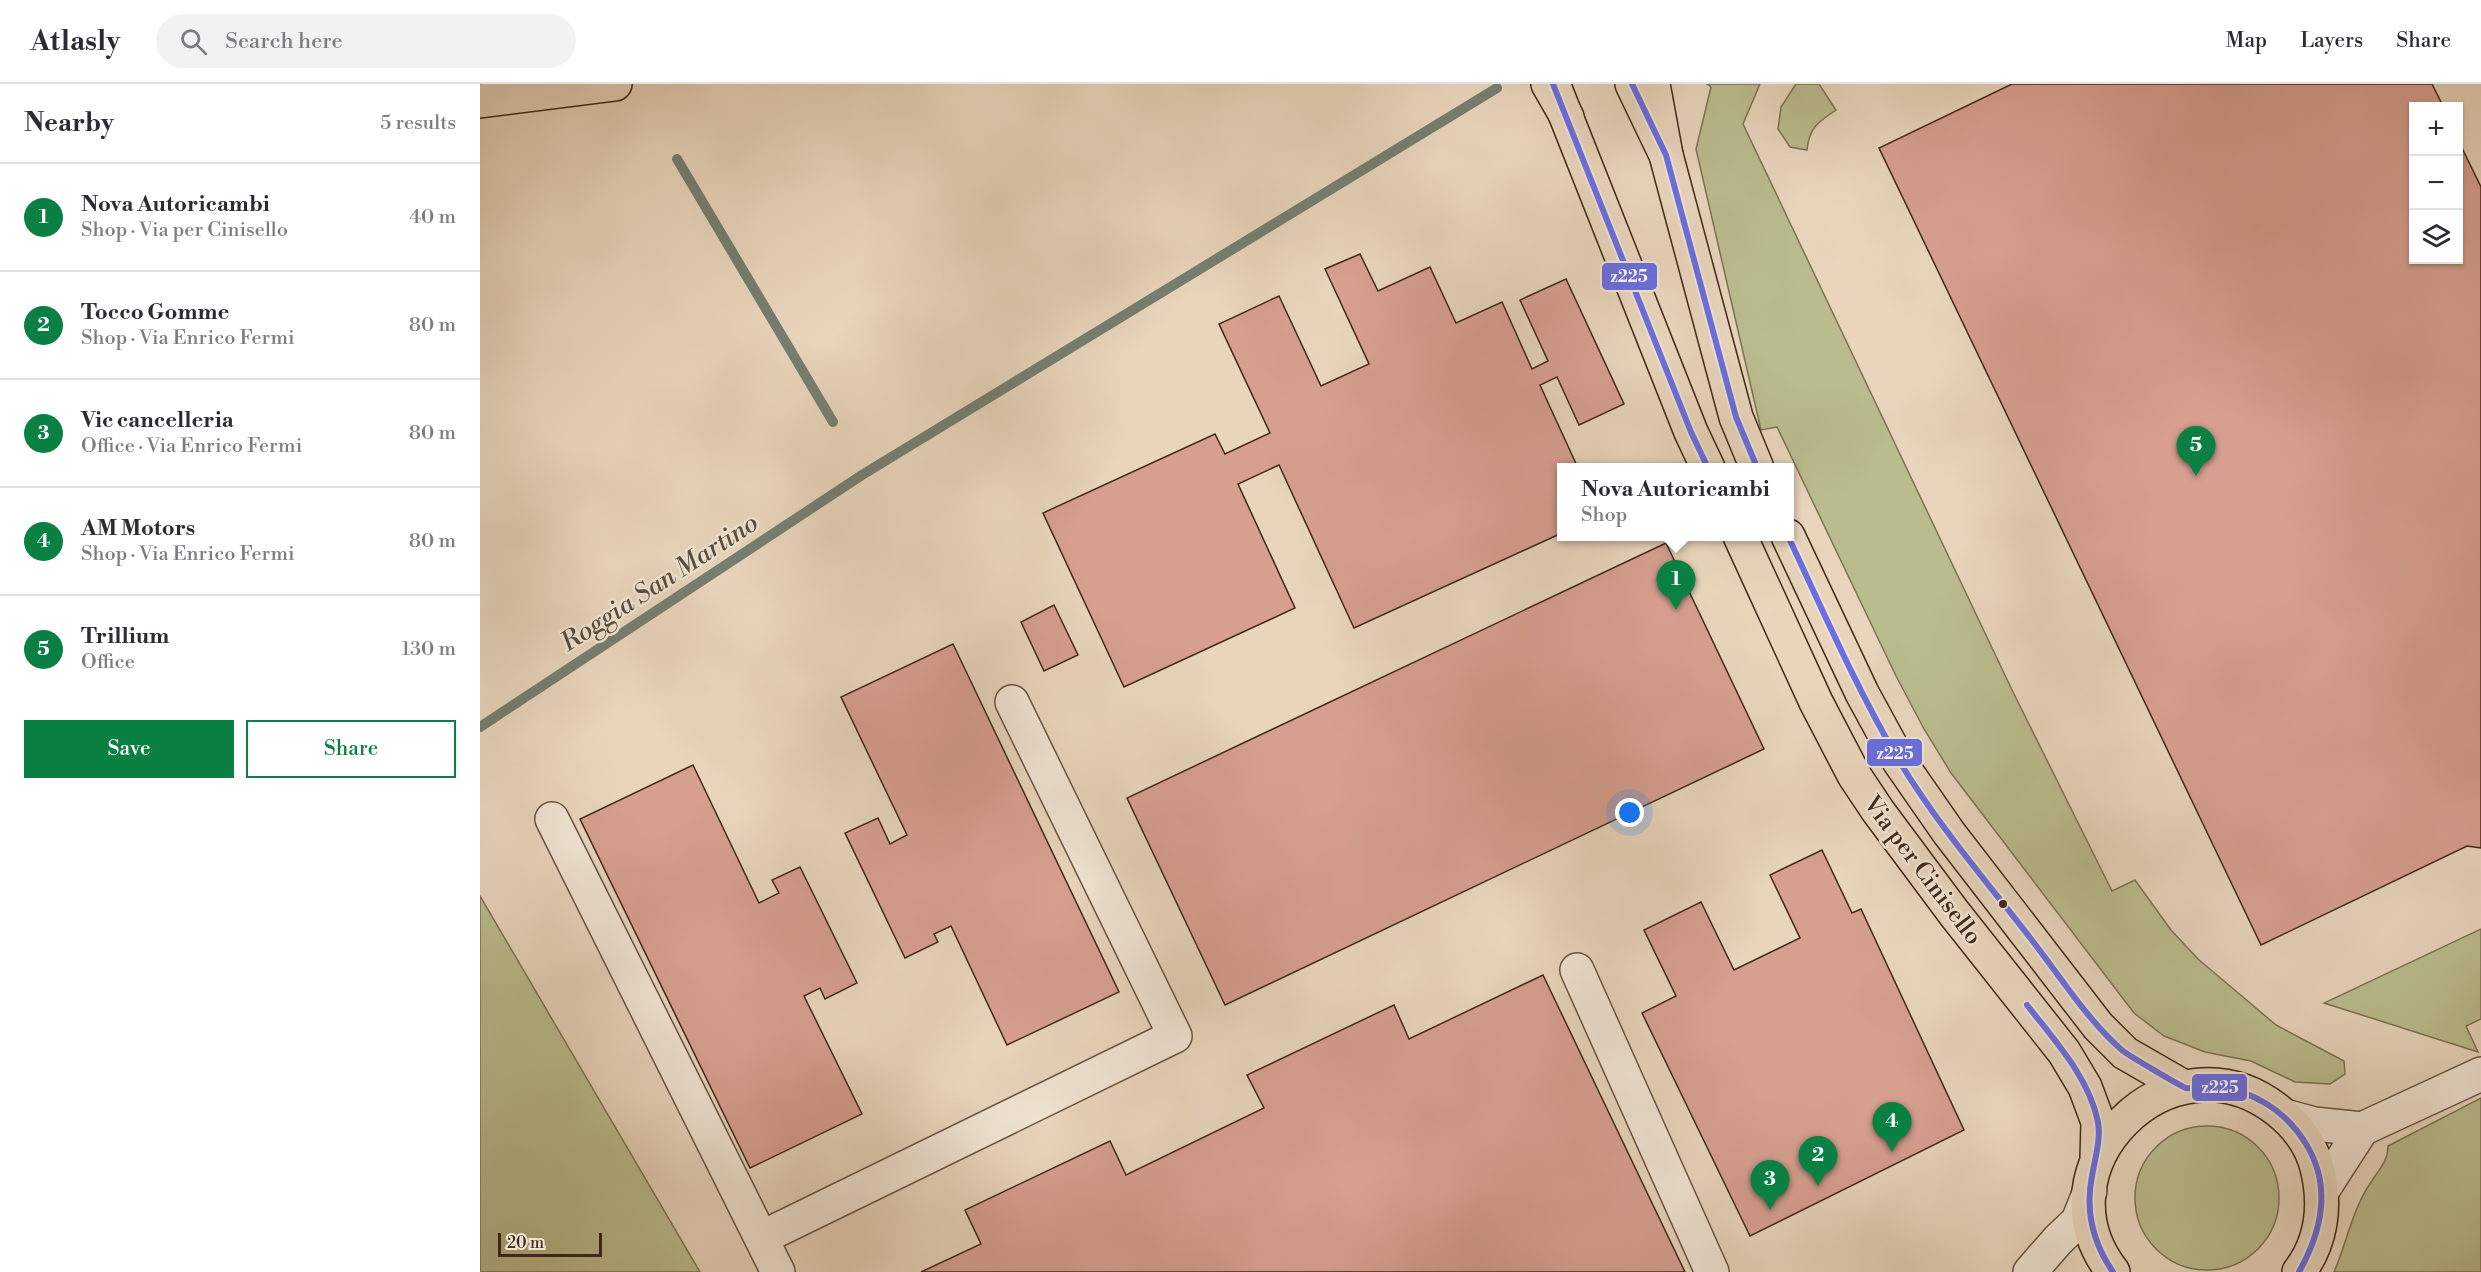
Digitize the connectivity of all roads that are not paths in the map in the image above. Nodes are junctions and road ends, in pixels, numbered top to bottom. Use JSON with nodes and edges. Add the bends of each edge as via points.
{"nodes":[{"id":1,"x":615,"y":84,"type":"edge"},
{"id":2,"x":1548,"y":84,"type":"edge"},
{"id":3,"x":1553,"y":84,"type":"edge"},
{"id":4,"x":1632,"y":84,"type":"edge"},
{"id":5,"x":1653,"y":84,"type":"edge"},
{"id":6,"x":480,"y":101,"type":"edge"},
{"id":7,"x":1566,"y":117,"type":"junction"},
{"id":8,"x":1666,"y":154,"type":"junction"},
{"id":9,"x":1706,"y":463,"type":"edge"},
{"id":10,"x":1755,"y":463,"type":"edge"},
{"id":11,"x":1742,"y":541,"type":"edge"},
{"id":12,"x":1790,"y":541,"type":"edge"},
{"id":13,"x":1012,"y":702,"type":"dead end"},
{"id":14,"x":552,"y":819,"type":"dead end"},
{"id":15,"x":1577,"y":970,"type":"dead end"},
{"id":16,"x":2481,"y":1074,"type":"edge"},
{"id":17,"x":2184,"y":1088,"type":"junction"},
{"id":18,"x":2285,"y":1116,"type":"junction"},
{"id":19,"x":2362,"y":1128,"type":"junction"},
{"id":20,"x":2097,"y":1159,"type":"junction"},
{"id":21,"x":2090,"y":1191,"type":"junction"},
{"id":22,"x":2322,"y":1191,"type":"junction"},
{"id":23,"x":761,"y":1238,"type":"junction"},
{"id":24,"x":778,"y":1272,"type":"edge"},
{"id":25,"x":1712,"y":1272,"type":"edge"},
{"id":26,"x":2030,"y":1272,"type":"edge"},
{"id":27,"x":2113,"y":1272,"type":"edge"},
{"id":28,"x":2299,"y":1272,"type":"edge"}],
"edges":[{"from":1,"to":6,"type":"main road"},
{"from":2,"to":7,"type":"main road"},
{"from":3,"to":7,"type":"main road"},
{"from":4,"to":8,"type":"main road"},
{"from":5,"to":8,"type":"main road"},
{"from":7,"to":9,"type":"main road"},
{"from":8,"to":10,"type":"main road","via":[[1736,417]]},
{"from":11,"to":20,"type":"main road","name":"Via per Cinisello","via":[[1854,775],[1954,913],[2064,1052],[2085,1087],[2098,1122]]},
{"from":12,"to":17,"type":"main road","name":"Via per Cinisello","via":[[1899,761],[1949,833],[2098,1026],[2125,1053]]},
{"from":13,"to":23,"type":"street","via":[[1175,1036]]},
{"from":14,"to":23,"type":"street"},
{"from":15,"to":25,"type":"street"},
{"from":16,"to":19,"type":"street"},
{"from":17,"to":18,"type":"main road","name":"Via per Cinisello","via":[[2232,1089],[2267,1102]]},
{"from":17,"to":20,"type":"main road","name":"Via per Cinisello","via":[[2157,1097],[2132,1112],[2112,1133]]},
{"from":18,"to":19,"type":"street","via":[[2314,1124]]},
{"from":18,"to":22,"type":"main road","name":"Via per Cinisello","via":[[2309,1146]]},
{"from":19,"to":22,"type":"street"},
{"from":20,"to":21,"type":"main road","name":"Via per Cinisello"},
{"from":21,"to":26,"type":"street","via":[[2078,1221]]},
{"from":21,"to":27,"type":"main road","name":"Via per Cinisello","via":[[2095,1241]]},
{"from":22,"to":28,"type":"main road","name":"Via per Cinisello","via":[[2318,1235]]},
{"from":23,"to":24,"type":"street"}]}
